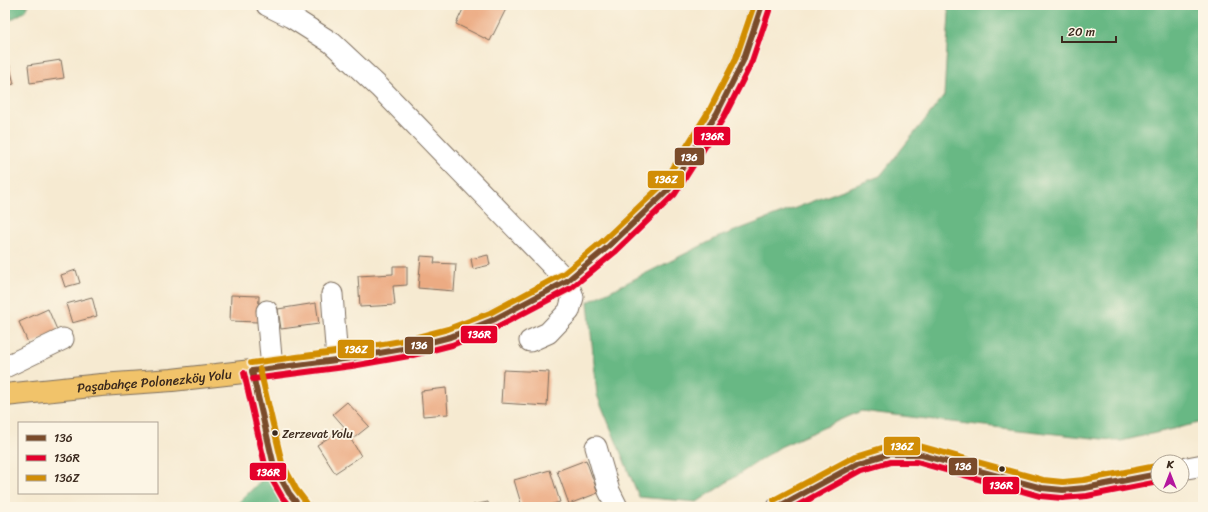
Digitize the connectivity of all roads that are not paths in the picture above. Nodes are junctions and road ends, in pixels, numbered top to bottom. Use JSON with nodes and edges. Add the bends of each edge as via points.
{"nodes":[{"id":1,"x":267,"y":5,"type":"edge"},
{"id":2,"x":762,"y":5,"type":"edge"},
{"id":3,"x":567,"y":281,"type":"junction"},
{"id":4,"x":332,"y":294,"type":"dead end"},
{"id":5,"x":267,"y":311,"type":"dead end"},
{"id":6,"x":62,"y":339,"type":"dead end"},
{"id":7,"x":530,"y":342,"type":"dead end"},
{"id":8,"x":337,"y":360,"type":"junction"},
{"id":9,"x":5,"y":367,"type":"edge"},
{"id":10,"x":262,"y":370,"type":"junction"},
{"id":11,"x":5,"y":395,"type":"edge"},
{"id":12,"x":596,"y":447,"type":"dead end"},
{"id":13,"x":1203,"y":465,"type":"edge"},
{"id":14,"x":1190,"y":467,"type":"edge"},
{"id":15,"x":1150,"y":476,"type":"edge"},
{"id":16,"x":300,"y":507,"type":"edge"},
{"id":17,"x":617,"y":507,"type":"edge"},
{"id":18,"x":778,"y":507,"type":"edge"}],
"edges":[{"from":1,"to":3,"type":"street","via":[[332,43],[379,87]]},
{"from":2,"to":3,"type":"main road","name":"Paşabahçe Polonezköy Yolu","via":[[743,61],[717,113],[669,189],[609,246]]},
{"from":3,"to":7,"type":"street","via":[[573,297],[569,311],[548,333]]},
{"from":3,"to":8,"type":"main road","name":"Paşabahçe Polonezköy Yolu","via":[[493,320],[450,337],[408,348]]},
{"from":4,"to":8,"type":"street"},
{"from":5,"to":10,"type":"street"},
{"from":6,"to":9,"type":"street"},
{"from":8,"to":10,"type":"main road","name":"Paşabahçe Polonezköy Yolu"},
{"from":10,"to":11,"type":"main road","name":"Paşabahçe Polonezköy Yolu"},
{"from":10,"to":16,"type":"street","via":[[274,466]]},
{"from":12,"to":17,"type":"street","via":[[609,491]]},
{"from":13,"to":14,"type":"street"},
{"from":15,"to":18,"type":"street","via":[[1063,490],[1042,488],[918,454],[889,454],[859,463]]}]}
